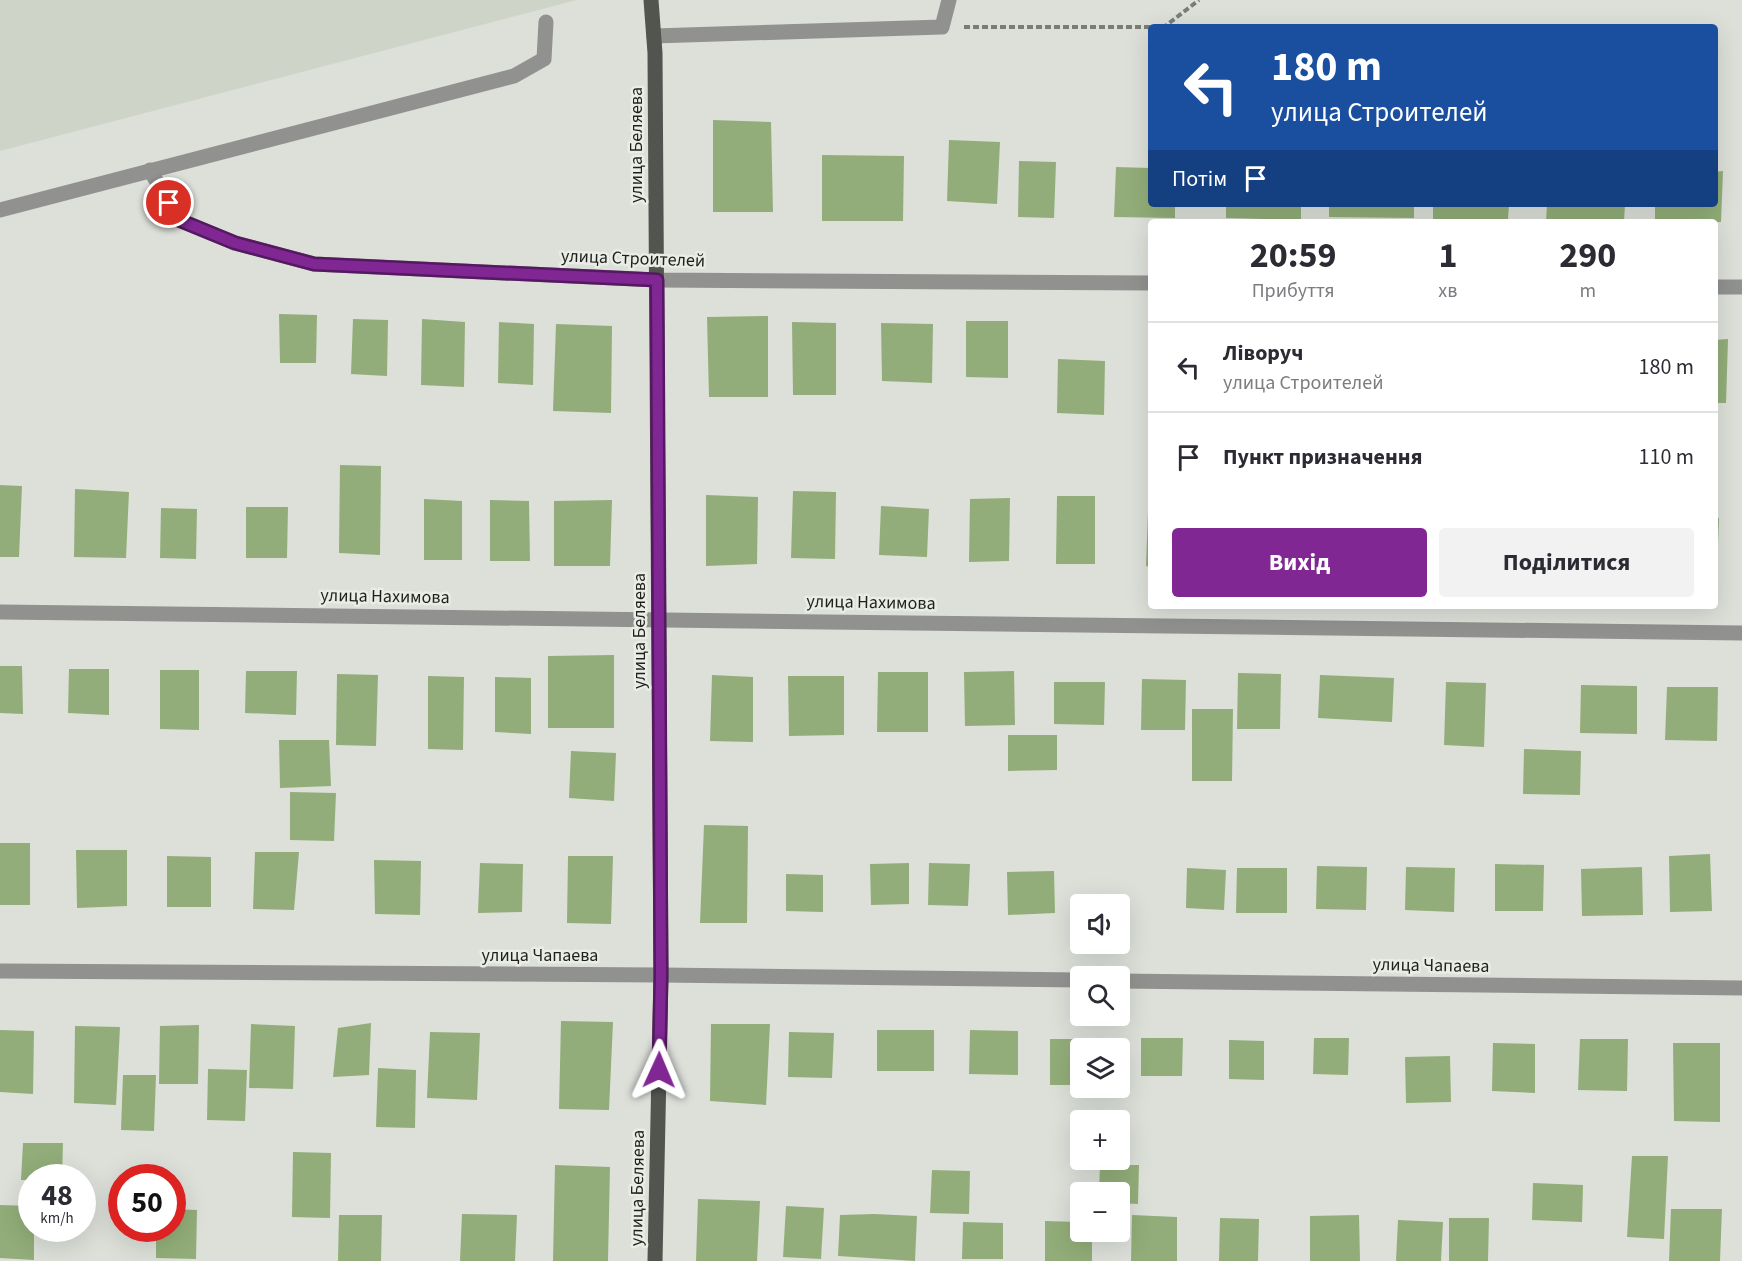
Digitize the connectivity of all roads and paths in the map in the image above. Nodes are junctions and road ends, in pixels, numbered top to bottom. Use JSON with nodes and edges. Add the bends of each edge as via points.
{"nodes":[{"id":1,"x":651,"y":0,"type":"edge"},
{"id":2,"x":949,"y":0,"type":"edge"},
{"id":3,"x":1199,"y":0,"type":"edge"},
{"id":4,"x":546,"y":22,"type":"dead end"},
{"id":5,"x":1168,"y":24,"type":"edge"},
{"id":6,"x":942,"y":27,"type":"junction"},
{"id":7,"x":1148,"y":27,"type":"edge"},
{"id":8,"x":654,"y":36,"type":"junction"},
{"id":9,"x":150,"y":170,"type":"junction"},
{"id":10,"x":0,"y":210,"type":"edge"},
{"id":11,"x":657,"y":280,"type":"junction"},
{"id":12,"x":1148,"y":284,"type":"edge"},
{"id":13,"x":1718,"y":287,"type":"edge"},
{"id":14,"x":1742,"y":287,"type":"edge"},
{"id":15,"x":0,"y":612,"type":"edge"},
{"id":16,"x":659,"y":619,"type":"junction"},
{"id":17,"x":1742,"y":633,"type":"edge"},
{"id":18,"x":0,"y":971,"type":"edge"},
{"id":19,"x":661,"y":975,"type":"junction"},
{"id":20,"x":1070,"y":980,"type":"edge"},
{"id":21,"x":1130,"y":981,"type":"edge"},
{"id":22,"x":1742,"y":988,"type":"edge"},
{"id":23,"x":655,"y":1261,"type":"edge"}],
"edges":[{"from":1,"to":8,"type":"main road","name":"улица Беляева"},
{"from":2,"to":6,"type":"street"},
{"from":3,"to":5,"type":"path"},
{"from":4,"to":9,"type":"street","via":[[544,59],[514,76]]},
{"from":6,"to":7,"type":"path"},
{"from":6,"to":8,"type":"street"},
{"from":8,"to":11,"type":"main road","name":"улица Беляева"},
{"from":9,"to":10,"type":"street"},
{"from":9,"to":11,"type":"street","name":"улица Строителей","via":[[179,220],[235,243],[314,264]]},
{"from":11,"to":12,"type":"street","name":"улица Строителей"},
{"from":11,"to":16,"type":"main road","name":"улица Беляева"},
{"from":13,"to":14,"type":"street"},
{"from":15,"to":16,"type":"street","name":"улица Нахимова"},
{"from":16,"to":17,"type":"street","name":"улица Нахимова"},
{"from":16,"to":19,"type":"main road","name":"улица Беляева"},
{"from":18,"to":19,"type":"street","name":"улица Чапаева"},
{"from":19,"to":20,"type":"street","name":"улица Чапаева"},
{"from":19,"to":23,"type":"main road","name":"улица Беляева"},
{"from":21,"to":22,"type":"street","name":"улица Чапаева"}]}
